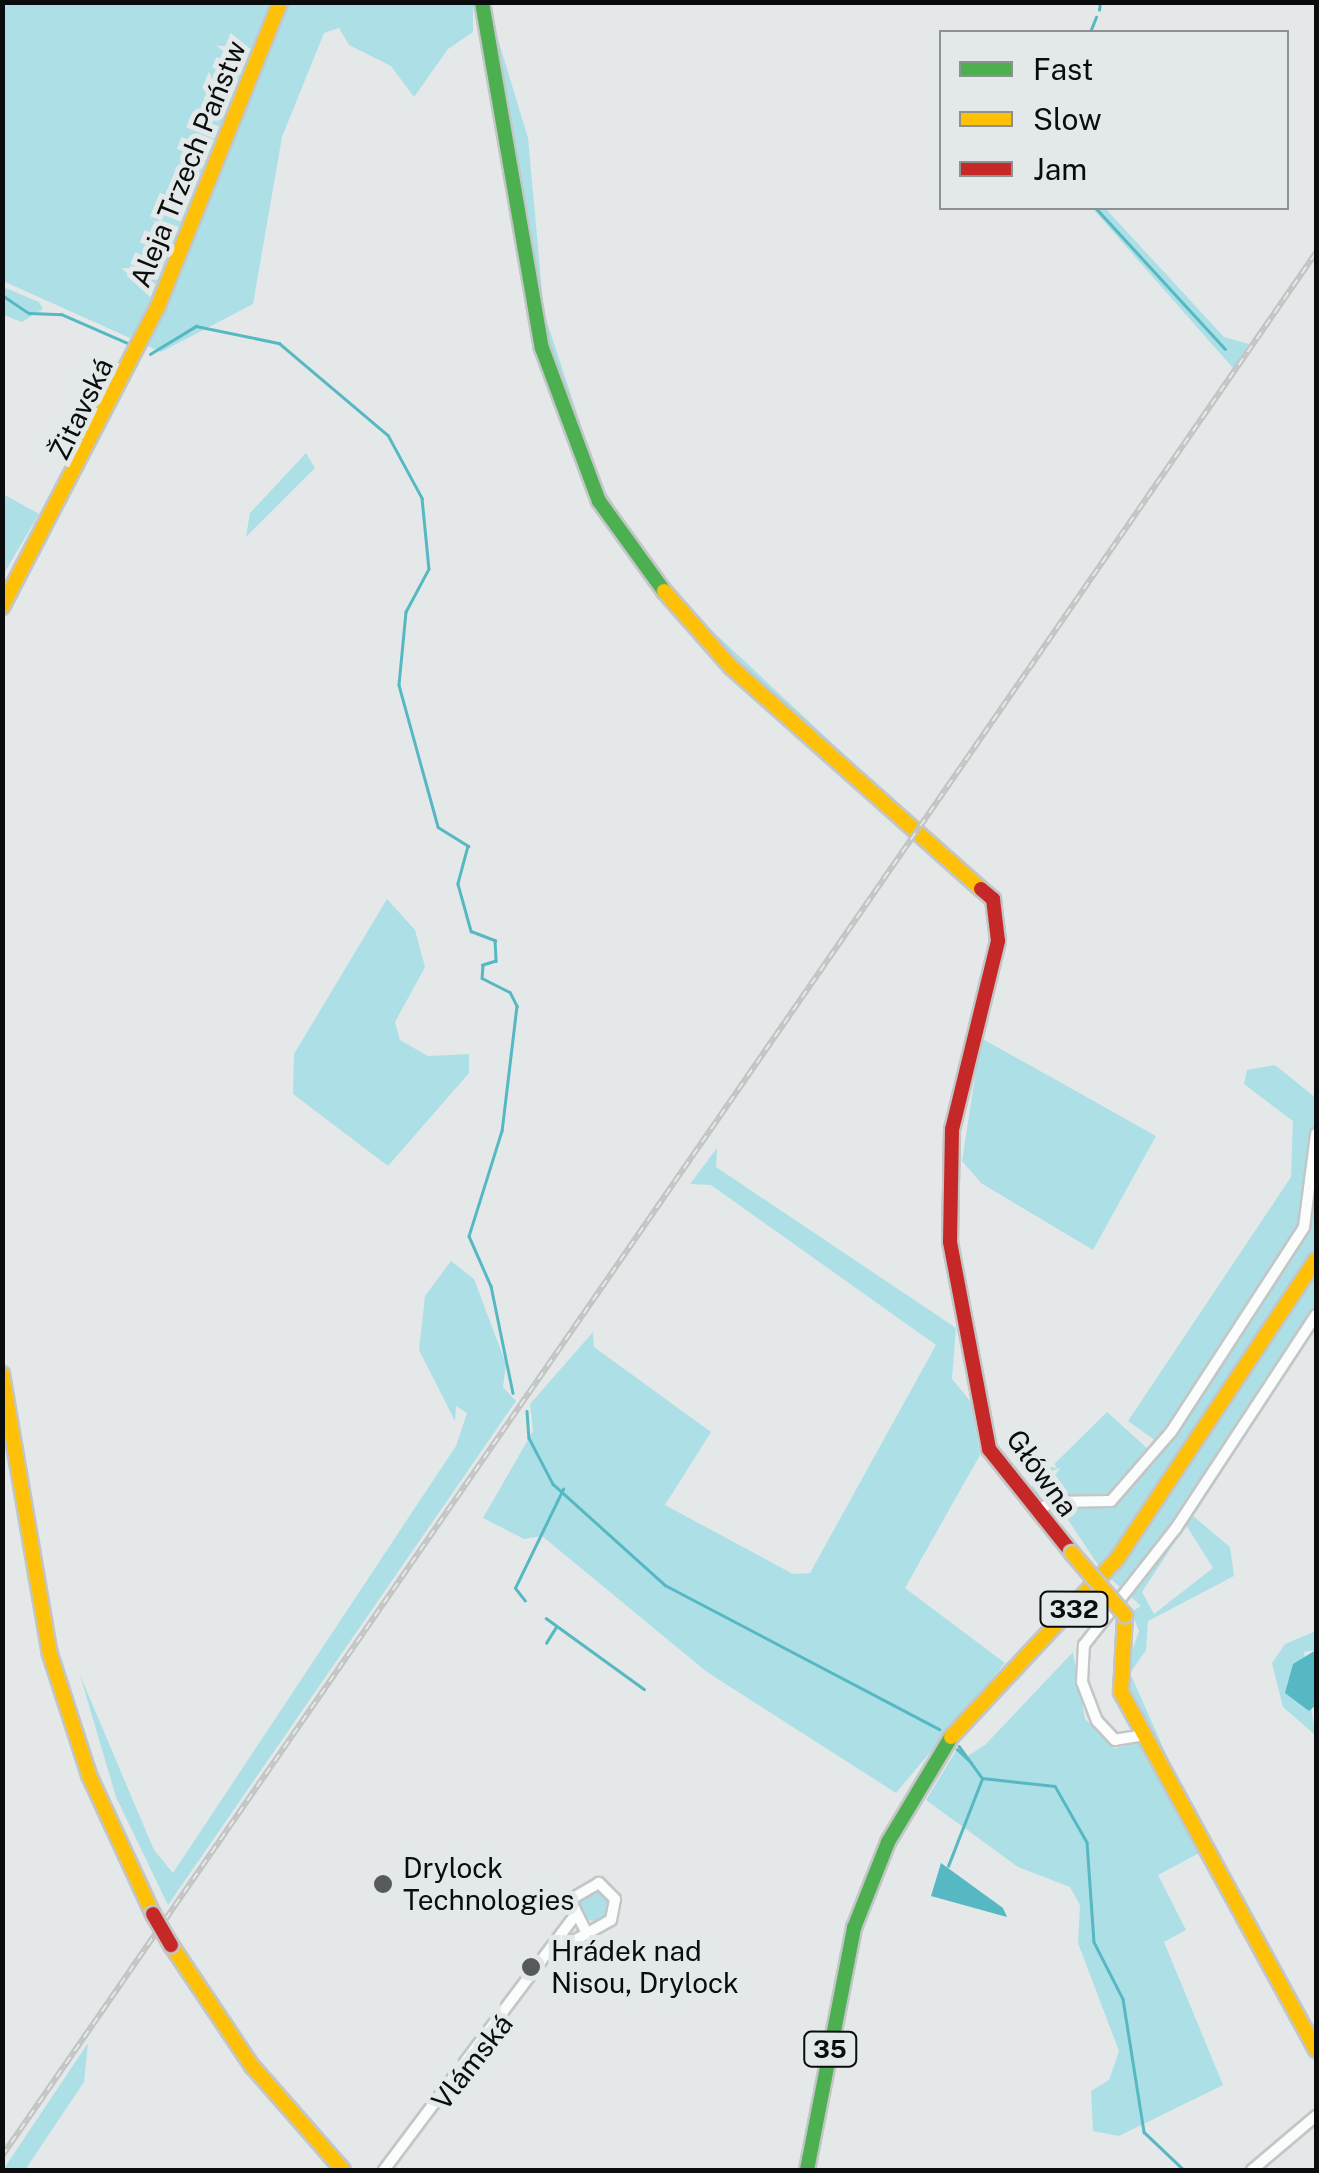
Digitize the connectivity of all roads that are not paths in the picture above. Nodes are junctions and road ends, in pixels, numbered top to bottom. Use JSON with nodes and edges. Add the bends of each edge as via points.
{"nodes":[{"id":1,"x":280,"y":2,"type":"edge"},
{"id":2,"x":482,"y":2,"type":"edge"},
{"id":3,"x":141,"y":344,"type":"joint"},
{"id":4,"x":2,"y":607,"type":"edge"},
{"id":5,"x":1316,"y":1134,"type":"edge"},
{"id":6,"x":1316,"y":1260,"type":"edge"},
{"id":7,"x":1316,"y":1315,"type":"edge"},
{"id":8,"x":2,"y":1374,"type":"edge"},
{"id":9,"x":1036,"y":1511,"type":"junction"},
{"id":10,"x":1145,"y":1735,"type":"junction"},
{"id":11,"x":951,"y":1737,"type":"joint"},
{"id":12,"x":572,"y":1918,"type":"junction"},
{"id":13,"x":584,"y":1928,"type":"junction"},
{"id":14,"x":556,"y":1951,"type":"junction"},
{"id":15,"x":1312,"y":2034,"type":"edge"},
{"id":16,"x":1316,"y":2050,"type":"edge"},
{"id":17,"x":1316,"y":2116,"type":"edge"},
{"id":18,"x":389,"y":2168,"type":"edge"},
{"id":19,"x":343,"y":2170,"type":"edge"},
{"id":20,"x":806,"y":2170,"type":"edge"},
{"id":21,"x":1252,"y":2170,"type":"edge"}],
"edges":[{"from":1,"to":3,"type":"main road","name":"Aleja Trzech Państw"},
{"from":2,"to":9,"type":"main road","name":"Główna","via":[[542,348],[598,501],[731,667],[984,882],[998,912],[952,1128],[950,1242],[985,1438]]},
{"from":3,"to":4,"type":"main road","name":"Žitavská"},
{"from":5,"to":9,"type":"street","via":[[1304,1227],[1171,1432],[1112,1500],[1052,1502]]},
{"from":6,"to":11,"type":"main road","number":"332","via":[[1117,1558]]},
{"from":7,"to":10,"type":"street","via":[[1176,1528],[1084,1645],[1082,1682],[1097,1721],[1116,1740]]},
{"from":8,"to":19,"type":"main road","bridge":true,"via":[[50,1654],[89,1775],[171,1946],[252,2066]]},
{"from":9,"to":10,"type":"main road","name":"Główna","bridge":true,"via":[[1125,1615],[1130,1638],[1116,1676]]},
{"from":10,"to":15,"type":"main road","name":"Główna"},
{"from":11,"to":20,"type":"main road","number":"35","via":[[902,1814],[860,1911]]},
{"from":12,"to":13,"type":"street"},
{"from":12,"to":13,"type":"street","via":[[575,1890],[606,1887],[615,1914]]},
{"from":12,"to":14,"type":"street"},
{"from":13,"to":14,"type":"street"},
{"from":14,"to":18,"type":"street","name":"Vlámská"},
{"from":15,"to":16,"type":"main road","name":"Główna"},
{"from":17,"to":21,"type":"street"}]}
